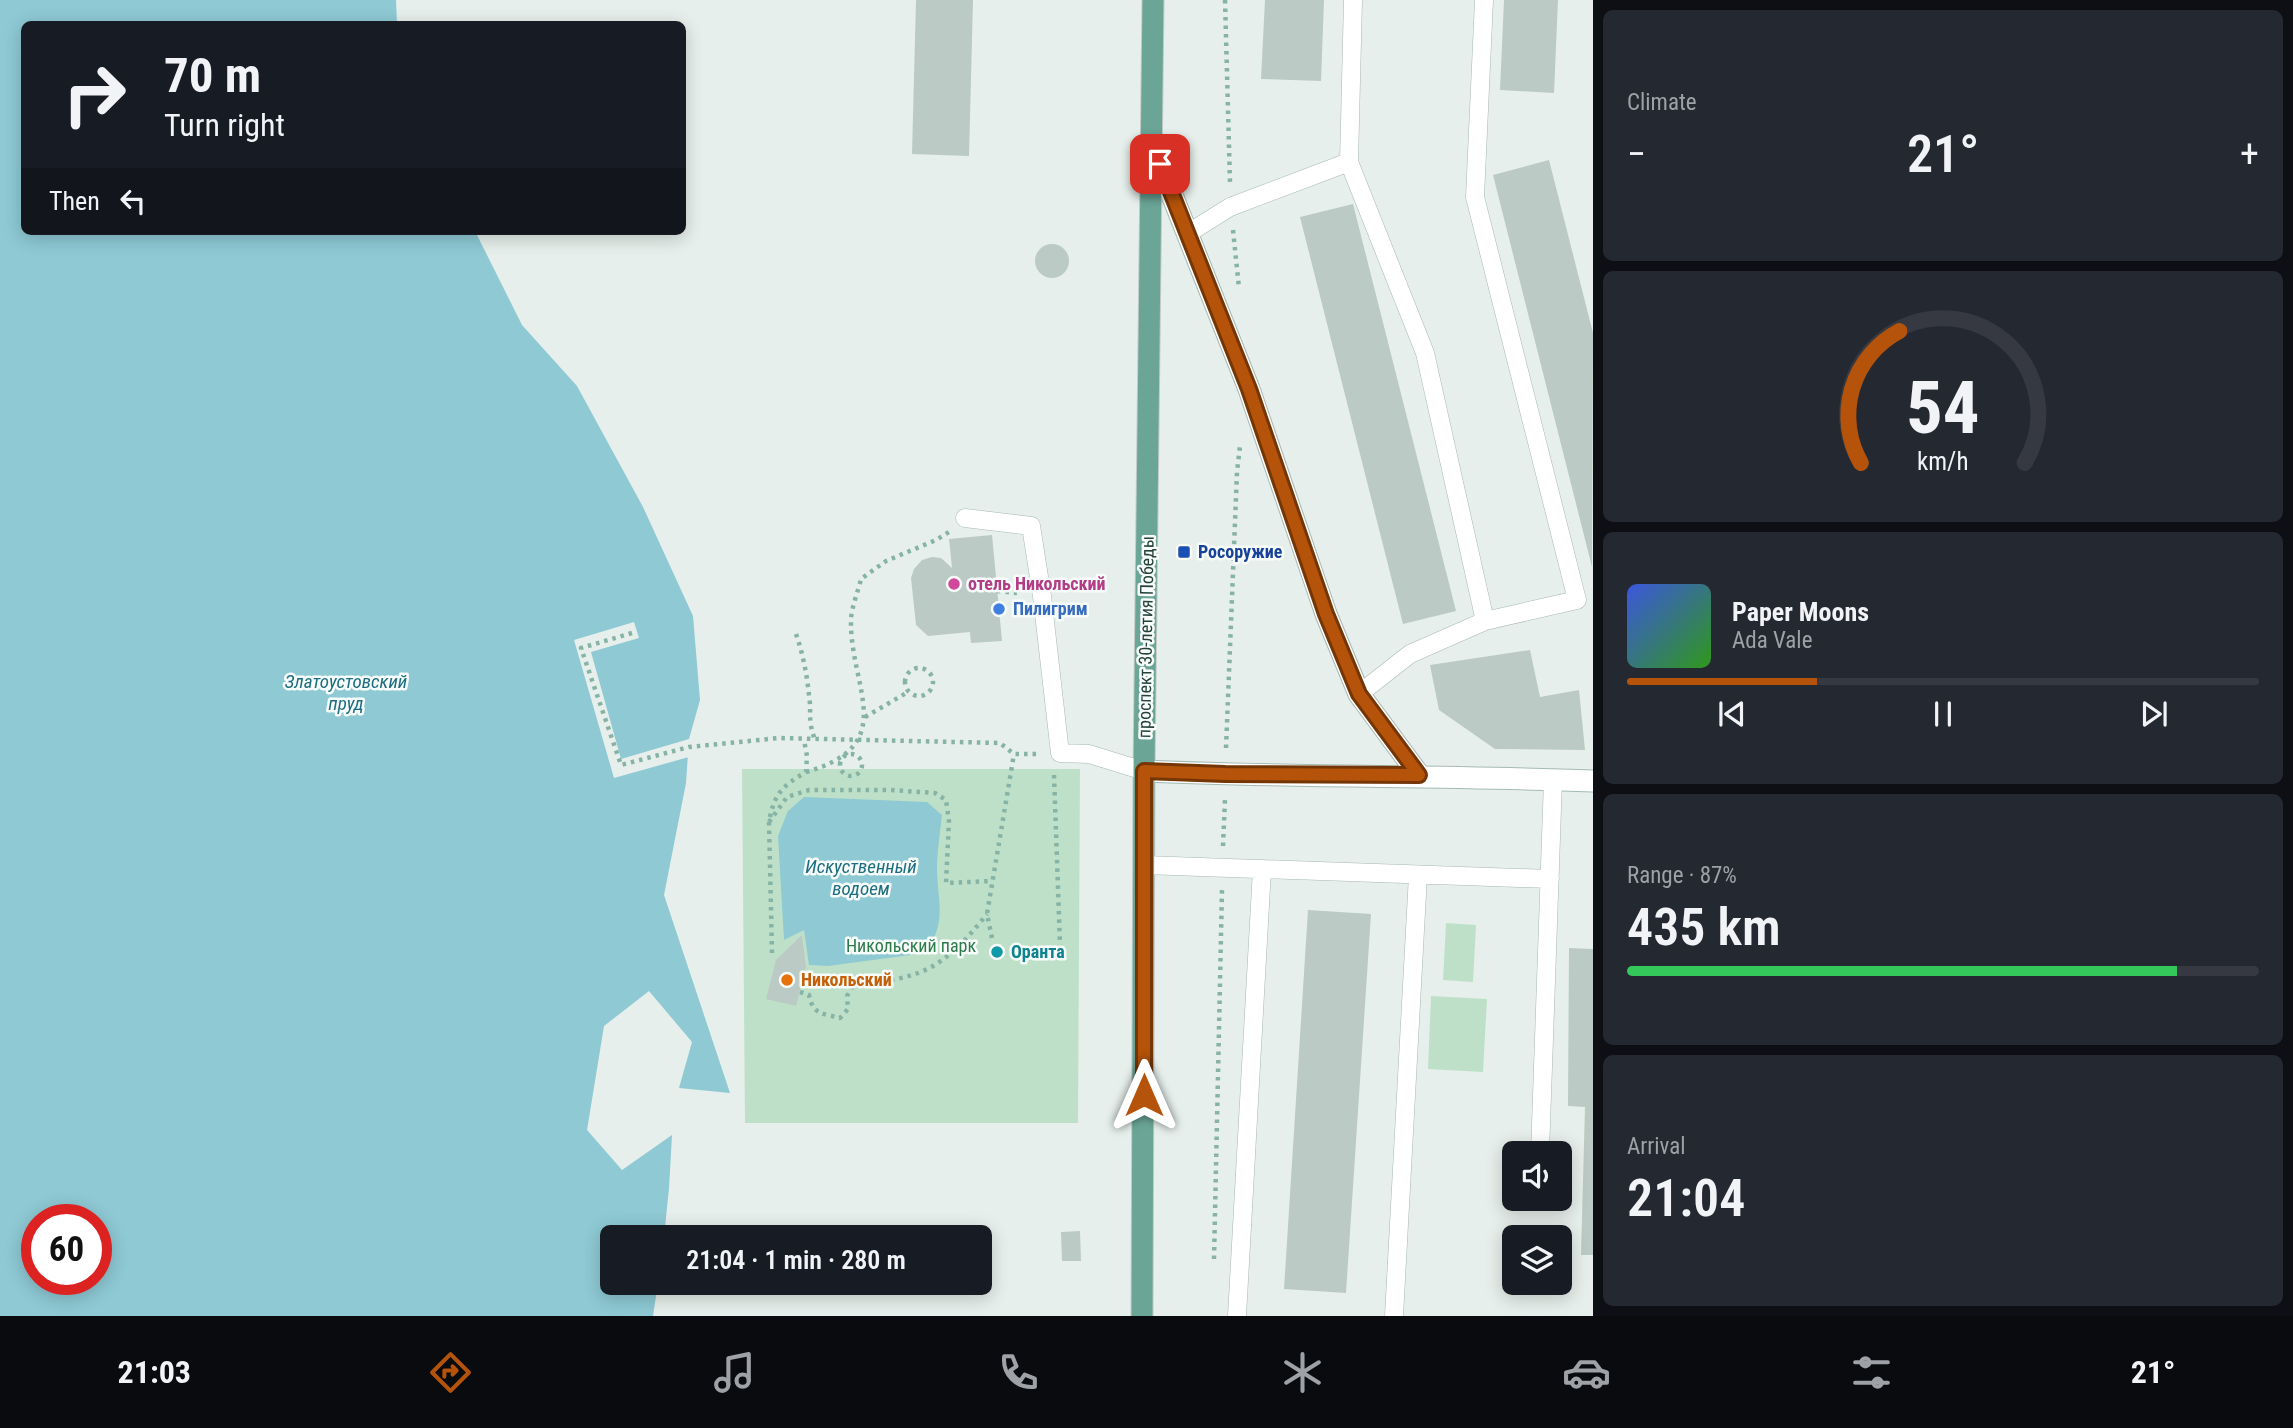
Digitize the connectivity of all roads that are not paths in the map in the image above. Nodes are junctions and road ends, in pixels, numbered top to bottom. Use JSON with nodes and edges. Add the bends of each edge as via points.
{"nodes":[{"id":1,"x":1153,"y":0,"type":"edge"},
{"id":2,"x":1353,"y":0,"type":"edge"},
{"id":3,"x":1484,"y":0,"type":"edge"},
{"id":4,"x":1150,"y":141,"type":"junction"},
{"id":5,"x":1349,"y":162,"type":"junction"},
{"id":6,"x":1187,"y":234,"type":"junction"},
{"id":7,"x":965,"y":519,"type":"road end"},
{"id":8,"x":1485,"y":621,"type":"junction"},
{"id":9,"x":1359,"y":694,"type":"junction"},
{"id":10,"x":1144,"y":771,"type":"junction"},
{"id":11,"x":1419,"y":775,"type":"junction"},
{"id":12,"x":1553,"y":780,"type":"junction"},
{"id":13,"x":1593,"y":781,"type":"edge"},
{"id":14,"x":1144,"y":865,"type":"junction"},
{"id":15,"x":1262,"y":869,"type":"junction"},
{"id":16,"x":1418,"y":874,"type":"junction"},
{"id":17,"x":1550,"y":879,"type":"junction"},
{"id":18,"x":1540,"y":1141,"type":"edge"},
{"id":19,"x":1142,"y":1316,"type":"edge"},
{"id":20,"x":1237,"y":1316,"type":"edge"},
{"id":21,"x":1394,"y":1316,"type":"edge"}],
"edges":[{"from":1,"to":4,"type":"main road","name":"проспект 30-летия Победы"},
{"from":2,"to":5,"type":"lane"},
{"from":3,"to":8,"type":"lane","via":[[1475,197],[1577,600]]},
{"from":4,"to":6,"type":"street"},
{"from":4,"to":10,"type":"main road","name":"проспект 30-летия Победы"},
{"from":5,"to":6,"type":"lane","via":[[1230,207]]},
{"from":5,"to":8,"type":"lane","via":[[1424,353]]},
{"from":6,"to":9,"type":"street","via":[[1249,389],[1326,614]]},
{"from":7,"to":10,"type":"lane","via":[[1031,526],[1056,754],[1089,754]]},
{"from":8,"to":9,"type":"lane","via":[[1410,653]]},
{"from":9,"to":11,"type":"street"},
{"from":10,"to":11,"type":"street"},
{"from":10,"to":14,"type":"main road","name":"проспект 30-летия Победы"},
{"from":11,"to":12,"type":"street"},
{"from":12,"to":13,"type":"street"},
{"from":12,"to":17,"type":"lane"},
{"from":14,"to":15,"type":"lane"},
{"from":14,"to":19,"type":"main road","name":"проспект 30-летия Победы"},
{"from":15,"to":16,"type":"lane"},
{"from":15,"to":20,"type":"lane"},
{"from":16,"to":17,"type":"lane"},
{"from":16,"to":21,"type":"lane"},
{"from":17,"to":18,"type":"lane"}]}
